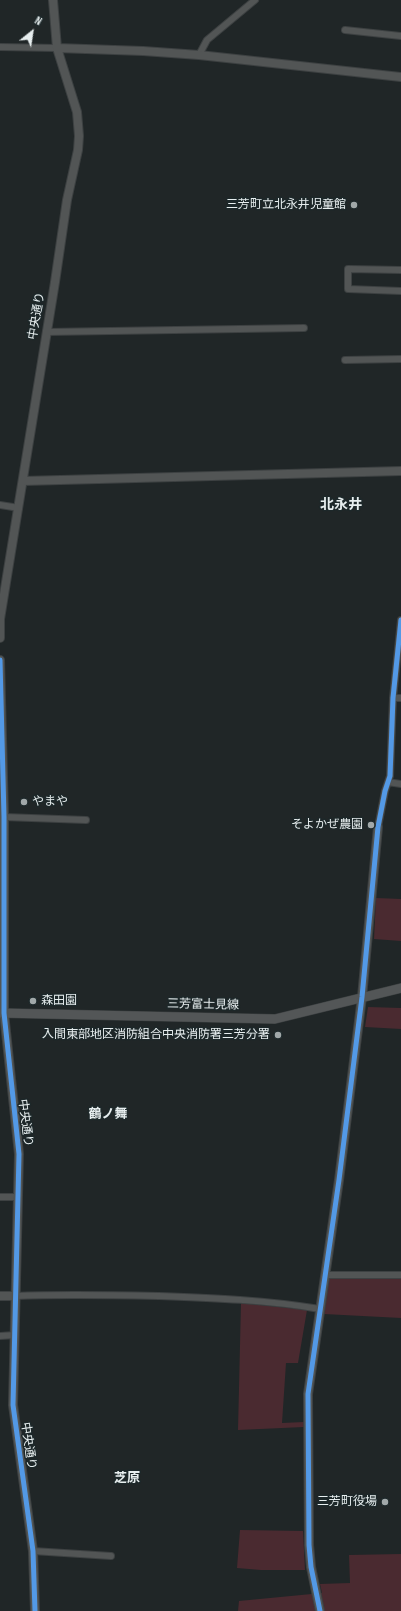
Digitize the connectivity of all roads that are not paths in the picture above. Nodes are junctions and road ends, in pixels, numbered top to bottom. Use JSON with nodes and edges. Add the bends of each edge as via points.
{"nodes":[{"id":1,"x":53,"y":0,"type":"edge"},
{"id":2,"x":255,"y":0,"type":"edge"},
{"id":3,"x":345,"y":30,"type":"dead end"},
{"id":4,"x":401,"y":36,"type":"edge"},
{"id":5,"x":0,"y":47,"type":"edge"},
{"id":6,"x":57,"y":48,"type":"junction"},
{"id":7,"x":199,"y":55,"type":"junction"},
{"id":8,"x":401,"y":77,"type":"edge"},
{"id":9,"x":401,"y":270,"type":"edge"},
{"id":10,"x":401,"y":291,"type":"edge"},
{"id":11,"x":304,"y":328,"type":"dead end"},
{"id":12,"x":46,"y":332,"type":"junction"},
{"id":13,"x":401,"y":359,"type":"edge"},
{"id":14,"x":345,"y":360,"type":"dead end"},
{"id":15,"x":401,"y":472,"type":"edge"},
{"id":16,"x":23,"y":481,"type":"junction"},
{"id":17,"x":0,"y":505,"type":"edge"},
{"id":18,"x":19,"y":508,"type":"junction"},
{"id":19,"x":401,"y":620,"type":"edge"},
{"id":20,"x":0,"y":638,"type":"edge"},
{"id":21,"x":0,"y":660,"type":"edge"},
{"id":22,"x":393,"y":698,"type":"junction"},
{"id":23,"x":401,"y":698,"type":"edge"},
{"id":24,"x":388,"y":782,"type":"junction"},
{"id":25,"x":401,"y":784,"type":"edge"},
{"id":26,"x":4,"y":817,"type":"junction"},
{"id":27,"x":86,"y":820,"type":"dead end"},
{"id":28,"x":378,"y":827,"type":"joint"},
{"id":29,"x":2,"y":862,"type":"edge"},
{"id":30,"x":401,"y":988,"type":"edge"},
{"id":31,"x":362,"y":997,"type":"junction"},
{"id":32,"x":2,"y":1013,"type":"edge"},
{"id":33,"x":0,"y":1197,"type":"edge"},
{"id":34,"x":18,"y":1197,"type":"junction"},
{"id":35,"x":325,"y":1275,"type":"junction"},
{"id":36,"x":401,"y":1275,"type":"edge"},
{"id":37,"x":0,"y":1296,"type":"edge"},
{"id":38,"x":16,"y":1296,"type":"junction"},
{"id":39,"x":320,"y":1310,"type":"junction"},
{"id":40,"x":0,"y":1336,"type":"edge"},
{"id":41,"x":14,"y":1336,"type":"junction"},
{"id":42,"x":33,"y":1551,"type":"junction"},
{"id":43,"x":111,"y":1556,"type":"dead end"},
{"id":44,"x":35,"y":1611,"type":"edge"},
{"id":45,"x":320,"y":1611,"type":"edge"}],
"edges":[{"from":1,"to":6,"type":"street","name":"中央通り"},
{"from":2,"to":7,"type":"street","via":[[207,40]]},
{"from":3,"to":4,"type":"street"},
{"from":5,"to":6,"type":"street"},
{"from":6,"to":7,"type":"street"},
{"from":6,"to":12,"type":"street","name":"中央通り","via":[[77,112],[79,136]]},
{"from":7,"to":8,"type":"street"},
{"from":9,"to":10,"type":"street","via":[[348,269],[348,289]]},
{"from":11,"to":12,"type":"street"},
{"from":12,"to":16,"type":"street","name":"中央通り"},
{"from":13,"to":14,"type":"street"},
{"from":15,"to":16,"type":"street"},
{"from":16,"to":18,"type":"street","name":"中央通り"},
{"from":17,"to":18,"type":"street"},
{"from":18,"to":20,"type":"street","name":"中央通り","via":[[0,620]]},
{"from":19,"to":22,"type":"street"},
{"from":21,"to":26,"type":"street","name":"中央通り"},
{"from":22,"to":23,"type":"street"},
{"from":22,"to":24,"type":"street"},
{"from":24,"to":25,"type":"street"},
{"from":24,"to":28,"type":"street"},
{"from":26,"to":27,"type":"street"},
{"from":26,"to":29,"type":"street","name":"中央通り"},
{"from":28,"to":31,"type":"street"},
{"from":29,"to":32,"type":"street","name":"中央通り"},
{"from":30,"to":31,"type":"main road","name":"三芳富士見線"},
{"from":31,"to":32,"type":"main road","name":"三芳富士見線","via":[[275,1019]]},
{"from":31,"to":35,"type":"street"},
{"from":32,"to":34,"type":"street","name":"中央通り","via":[[19,1154]]},
{"from":33,"to":34,"type":"street"},
{"from":34,"to":38,"type":"street","name":"中央通り"},
{"from":35,"to":36,"type":"street"},
{"from":35,"to":39,"type":"street"},
{"from":37,"to":38,"type":"street"},
{"from":38,"to":39,"type":"street","via":[[67,1294],[220,1298]]},
{"from":38,"to":41,"type":"street","name":"中央通り"},
{"from":39,"to":45,"type":"street","via":[[308,1394],[307,1426],[308,1545]]},
{"from":40,"to":41,"type":"street"},
{"from":41,"to":42,"type":"street","name":"中央通り","via":[[13,1405]]},
{"from":42,"to":43,"type":"street"},
{"from":42,"to":44,"type":"street","name":"中央通り"}]}
